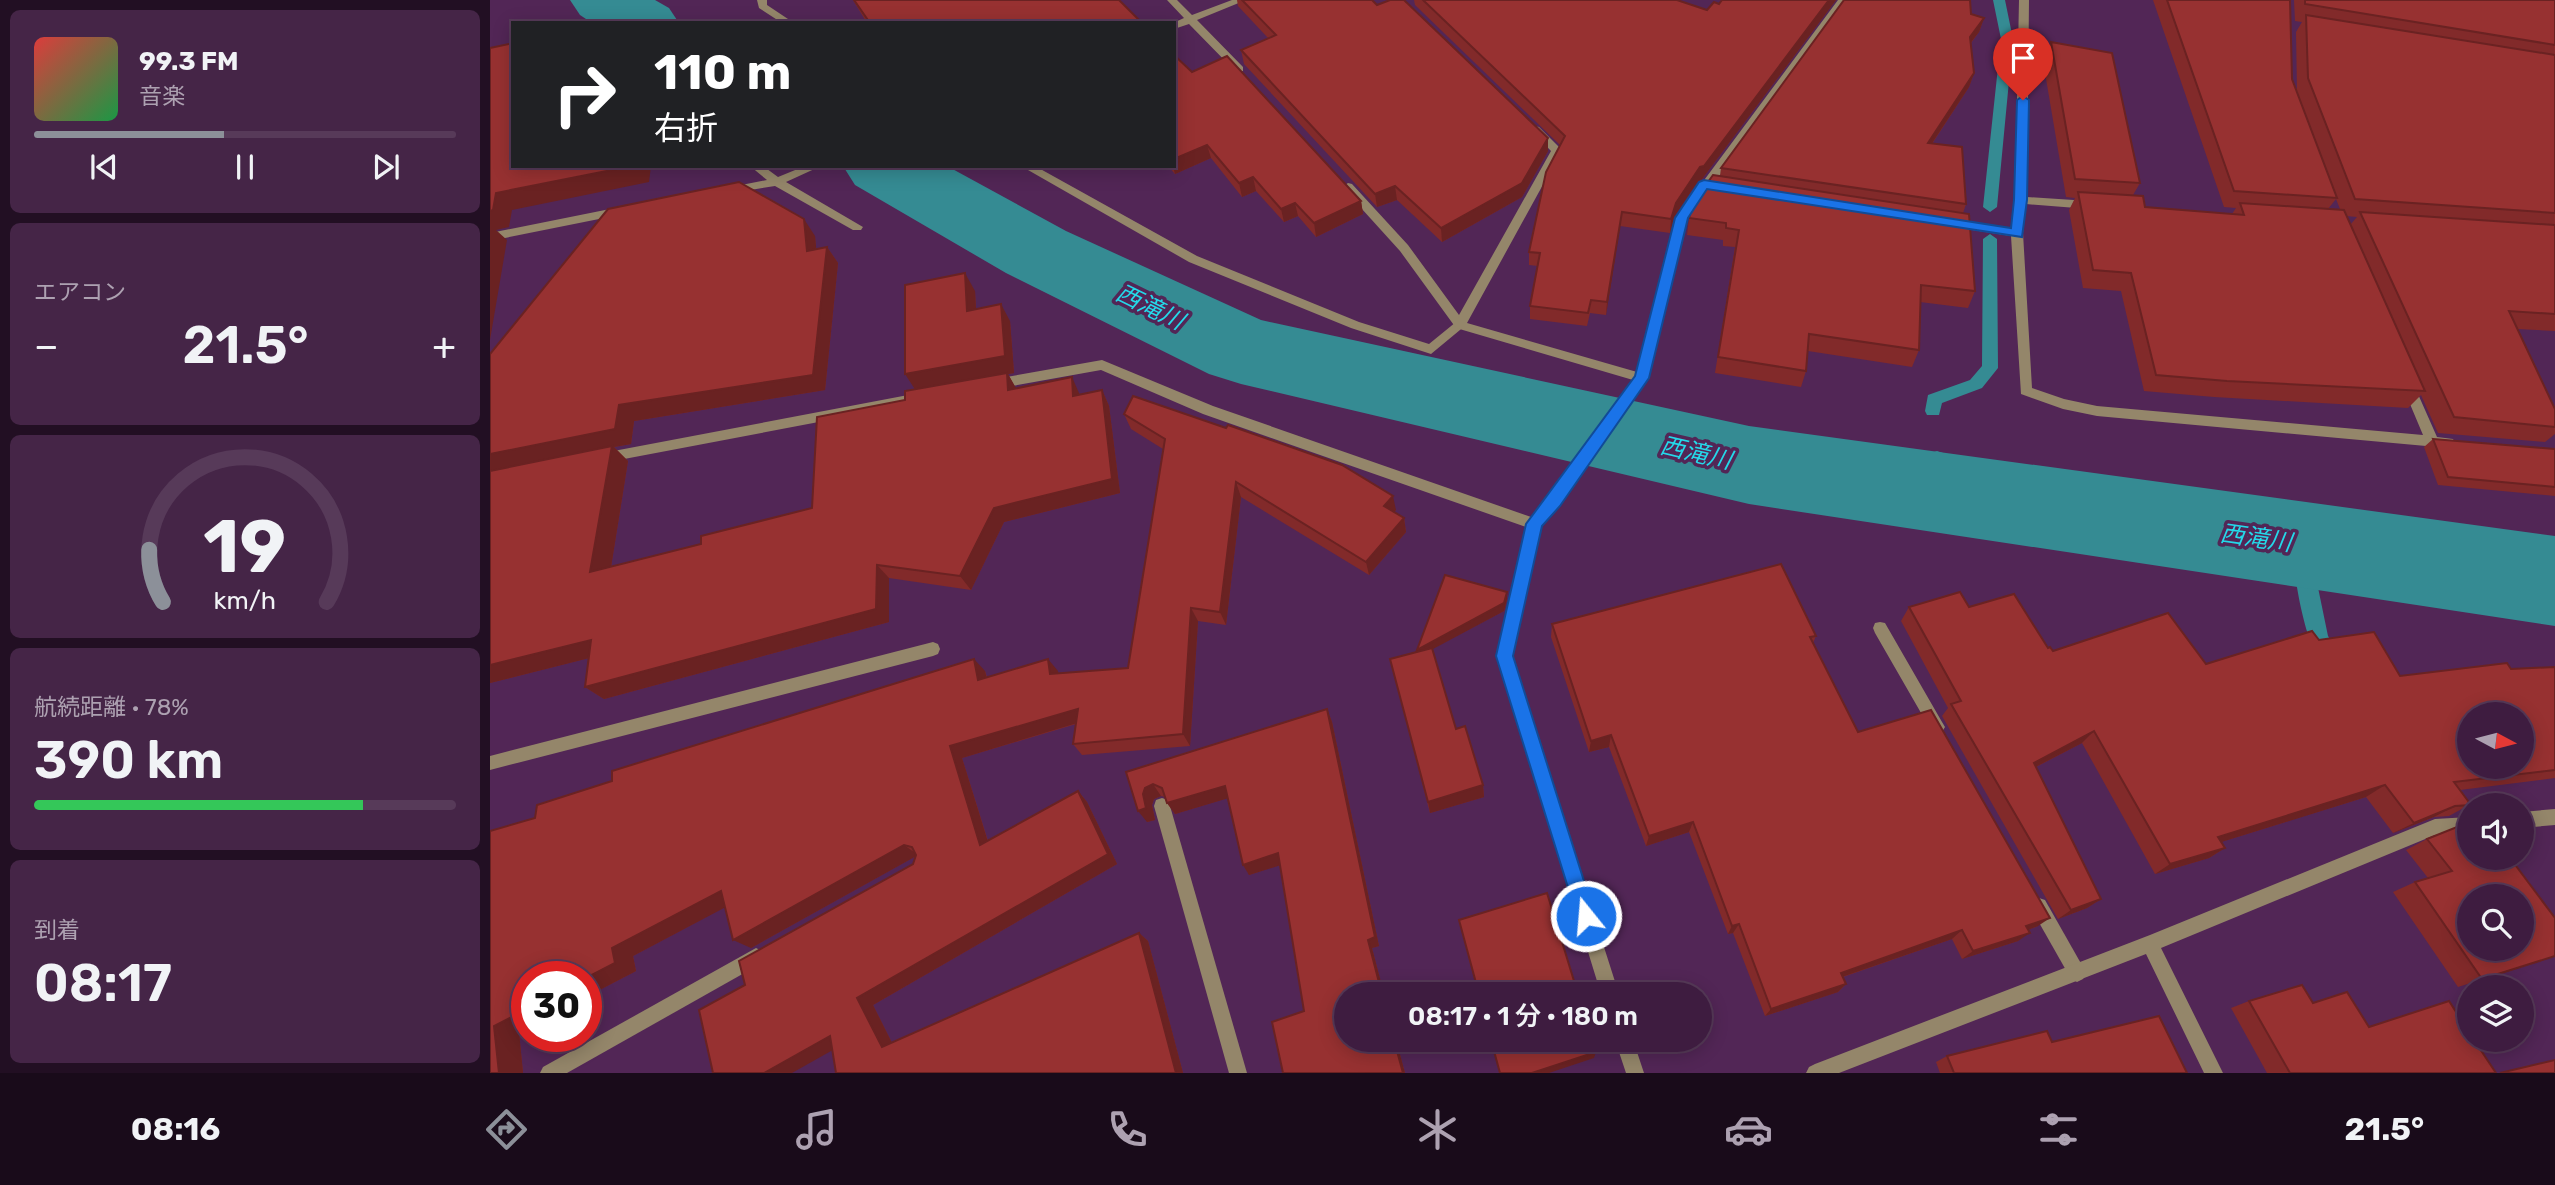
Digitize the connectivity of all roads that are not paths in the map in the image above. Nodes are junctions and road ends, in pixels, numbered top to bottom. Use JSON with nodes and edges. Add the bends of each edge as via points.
{"nodes":[{"id":1,"x":762,"y":0,"type":"edge"},
{"id":2,"x":1172,"y":0,"type":"edge"},
{"id":3,"x":1241,"y":0,"type":"edge"},
{"id":4,"x":1843,"y":0,"type":"edge"},
{"id":5,"x":2024,"y":0,"type":"edge"},
{"id":6,"x":1193,"y":19,"type":"junction"},
{"id":7,"x":786,"y":21,"type":"edge"},
{"id":8,"x":1176,"y":25,"type":"edge"},
{"id":9,"x":1248,"y":79,"type":"edge"},
{"id":10,"x":1528,"y":122,"type":"edge"},
{"id":11,"x":758,"y":168,"type":"edge"},
{"id":12,"x":811,"y":168,"type":"edge"},
{"id":13,"x":1030,"y":168,"type":"edge"},
{"id":14,"x":1340,"y":178,"type":"edge"},
{"id":15,"x":776,"y":182,"type":"junction"},
{"id":16,"x":1704,"y":185,"type":"junction"},
{"id":17,"x":1717,"y":187,"type":"edge"},
{"id":18,"x":724,"y":192,"type":"edge"},
{"id":19,"x":2021,"y":200,"type":"junction"},
{"id":20,"x":2103,"y":206,"type":"edge"},
{"id":21,"x":631,"y":209,"type":"edge"},
{"id":22,"x":1935,"y":221,"type":"edge"},
{"id":23,"x":857,"y":227,"type":"dead end"},
{"id":24,"x":2017,"y":233,"type":"junction"},
{"id":25,"x":490,"y":237,"type":"edge"},
{"id":26,"x":1460,"y":325,"type":"junction"},
{"id":27,"x":2400,"y":368,"type":"edge"},
{"id":28,"x":1642,"y":378,"type":"junction"},
{"id":29,"x":979,"y":387,"type":"edge"},
{"id":30,"x":937,"y":394,"type":"edge"},
{"id":31,"x":2432,"y":442,"type":"junction"},
{"id":32,"x":2460,"y":444,"type":"edge"},
{"id":33,"x":584,"y":462,"type":"edge"},
{"id":34,"x":1534,"y":524,"type":"junction"},
{"id":35,"x":1880,"y":628,"type":"dead end"},
{"id":36,"x":933,"y":649,"type":"dead end"},
{"id":37,"x":1948,"y":747,"type":"edge"},
{"id":38,"x":490,"y":763,"type":"edge"},
{"id":39,"x":1162,"y":806,"type":"edge"},
{"id":40,"x":2555,"y":817,"type":"edge"},
{"id":41,"x":2534,"y":819,"type":"edge"},
{"id":42,"x":2457,"y":826,"type":"edge"},
{"id":43,"x":2029,"y":889,"type":"edge"},
{"id":44,"x":2150,"y":944,"type":"junction"},
{"id":45,"x":776,"y":946,"type":"edge"},
{"id":46,"x":2077,"y":972,"type":"junction"},
{"id":47,"x":1606,"y":982,"type":"edge"},
{"id":48,"x":1628,"y":1052,"type":"edge"},
{"id":49,"x":549,"y":1073,"type":"edge"},
{"id":50,"x":1238,"y":1073,"type":"edge"},
{"id":51,"x":1635,"y":1073,"type":"edge"},
{"id":52,"x":1815,"y":1073,"type":"edge"},
{"id":53,"x":2214,"y":1073,"type":"edge"}],
"edges":[{"from":1,"to":7,"type":"street","via":[[762,6]]},
{"from":2,"to":6,"type":"street"},
{"from":3,"to":6,"type":"street"},
{"from":4,"to":16,"type":"street"},
{"from":5,"to":19,"type":"street"},
{"from":6,"to":8,"type":"street"},
{"from":6,"to":9,"type":"street"},
{"from":10,"to":26,"type":"street","via":[[1557,150]]},
{"from":11,"to":15,"type":"street"},
{"from":12,"to":15,"type":"street"},
{"from":13,"to":26,"type":"street","via":[[1193,259],[1355,325],[1431,349]]},
{"from":14,"to":26,"type":"street","via":[[1404,248]]},
{"from":15,"to":18,"type":"street"},
{"from":15,"to":23,"type":"street"},
{"from":16,"to":17,"type":"street"},
{"from":16,"to":28,"type":"street","via":[[1682,218]]},
{"from":19,"to":20,"type":"street"},
{"from":19,"to":24,"type":"street"},
{"from":21,"to":25,"type":"street","via":[[601,220]]},
{"from":22,"to":24,"type":"street"},
{"from":24,"to":31,"type":"street","via":[[2026,391],[2097,411]]},
{"from":26,"to":28,"type":"street"},
{"from":27,"to":31,"type":"street"},
{"from":28,"to":34,"type":"street"},
{"from":29,"to":34,"type":"street","via":[[1102,365],[1208,410]]},
{"from":30,"to":33,"type":"street"},
{"from":31,"to":32,"type":"street"},
{"from":34,"to":47,"type":"street","via":[[1504,656]]},
{"from":35,"to":37,"type":"street"},
{"from":36,"to":38,"type":"street"},
{"from":39,"to":50,"type":"street"},
{"from":40,"to":41,"type":"street"},
{"from":42,"to":44,"type":"street","via":[[2435,827]]},
{"from":43,"to":46,"type":"street"},
{"from":44,"to":46,"type":"street"},
{"from":44,"to":53,"type":"street"},
{"from":45,"to":49,"type":"street"},
{"from":46,"to":52,"type":"street"},
{"from":48,"to":51,"type":"street"}]}
